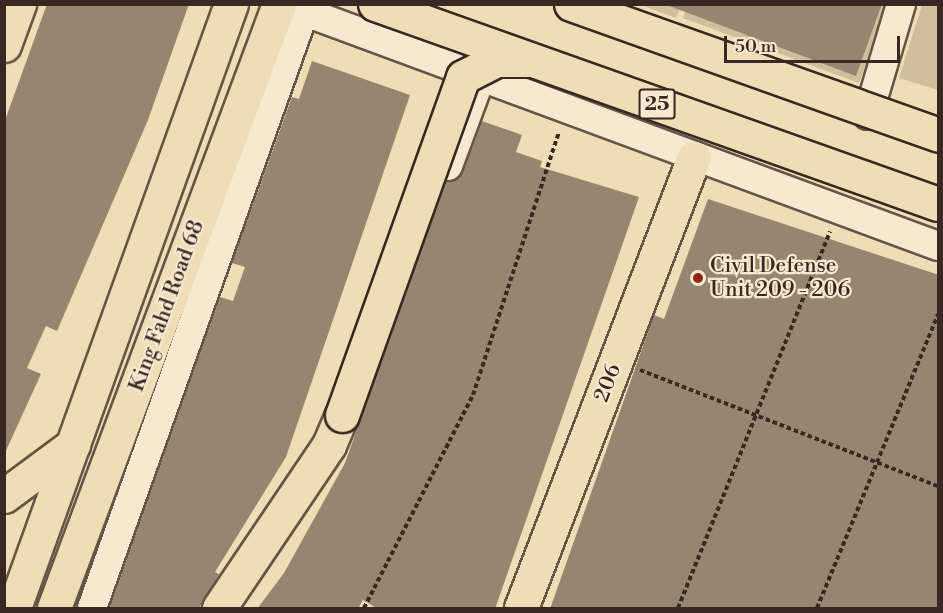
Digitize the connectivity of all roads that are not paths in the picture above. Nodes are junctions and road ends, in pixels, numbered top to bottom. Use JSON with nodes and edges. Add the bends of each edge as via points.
{"nodes":[{"id":1,"x":19,"y":4,"type":"edge"},
{"id":2,"x":231,"y":4,"type":"edge"},
{"id":3,"x":279,"y":4,"type":"edge"},
{"id":4,"x":284,"y":4,"type":"edge"},
{"id":5,"x":307,"y":4,"type":"edge"},
{"id":6,"x":375,"y":4,"type":"edge"},
{"id":7,"x":571,"y":4,"type":"edge"},
{"id":8,"x":901,"y":4,"type":"edge"},
{"id":9,"x":4,"y":45,"type":"edge"},
{"id":10,"x":536,"y":60,"type":"junction"},
{"id":11,"x":482,"y":77,"type":"junction"},
{"id":12,"x":868,"y":115,"type":"dead end"},
{"id":13,"x":939,"y":135,"type":"edge"},
{"id":14,"x":694,"y":158,"type":"junction"},
{"id":15,"x":939,"y":204,"type":"edge"},
{"id":16,"x":939,"y":246,"type":"edge"},
{"id":17,"x":74,"y":445,"type":"junction"},
{"id":18,"x":4,"y":496,"type":"edge"},
{"id":19,"x":14,"y":609,"type":"edge"},
{"id":20,"x":54,"y":609,"type":"edge"},
{"id":21,"x":92,"y":609,"type":"edge"},
{"id":22,"x":219,"y":609,"type":"edge"},
{"id":23,"x":235,"y":609,"type":"edge"},
{"id":24,"x":521,"y":609,"type":"edge"}],
"edges":[{"from":1,"to":9,"type":"main road"},
{"from":2,"to":17,"type":"main road","name":"King Fahd Road 68"},
{"from":3,"to":20,"type":"main road","name":"King Fahd Road 68"},
{"from":4,"to":11,"type":"street"},
{"from":5,"to":21,"type":"street"},
{"from":6,"to":10,"type":"main road","number":"25","bridge":true},
{"from":7,"to":13,"type":"main road","bridge":true},
{"from":8,"to":12,"type":"street"},
{"from":10,"to":15,"type":"main road","number":"25","bridge":true},
{"from":10,"to":22,"type":"main road","bridge":true,"via":[[497,60],[463,77],[329,445]]},
{"from":11,"to":14,"type":"street"},
{"from":11,"to":23,"type":"street","via":[[338,457]]},
{"from":14,"to":16,"type":"street"},
{"from":14,"to":24,"type":"main road","name":"206"},
{"from":17,"to":18,"type":"main road"},
{"from":17,"to":19,"type":"main road","name":"King Fahd Road 68"}]}
